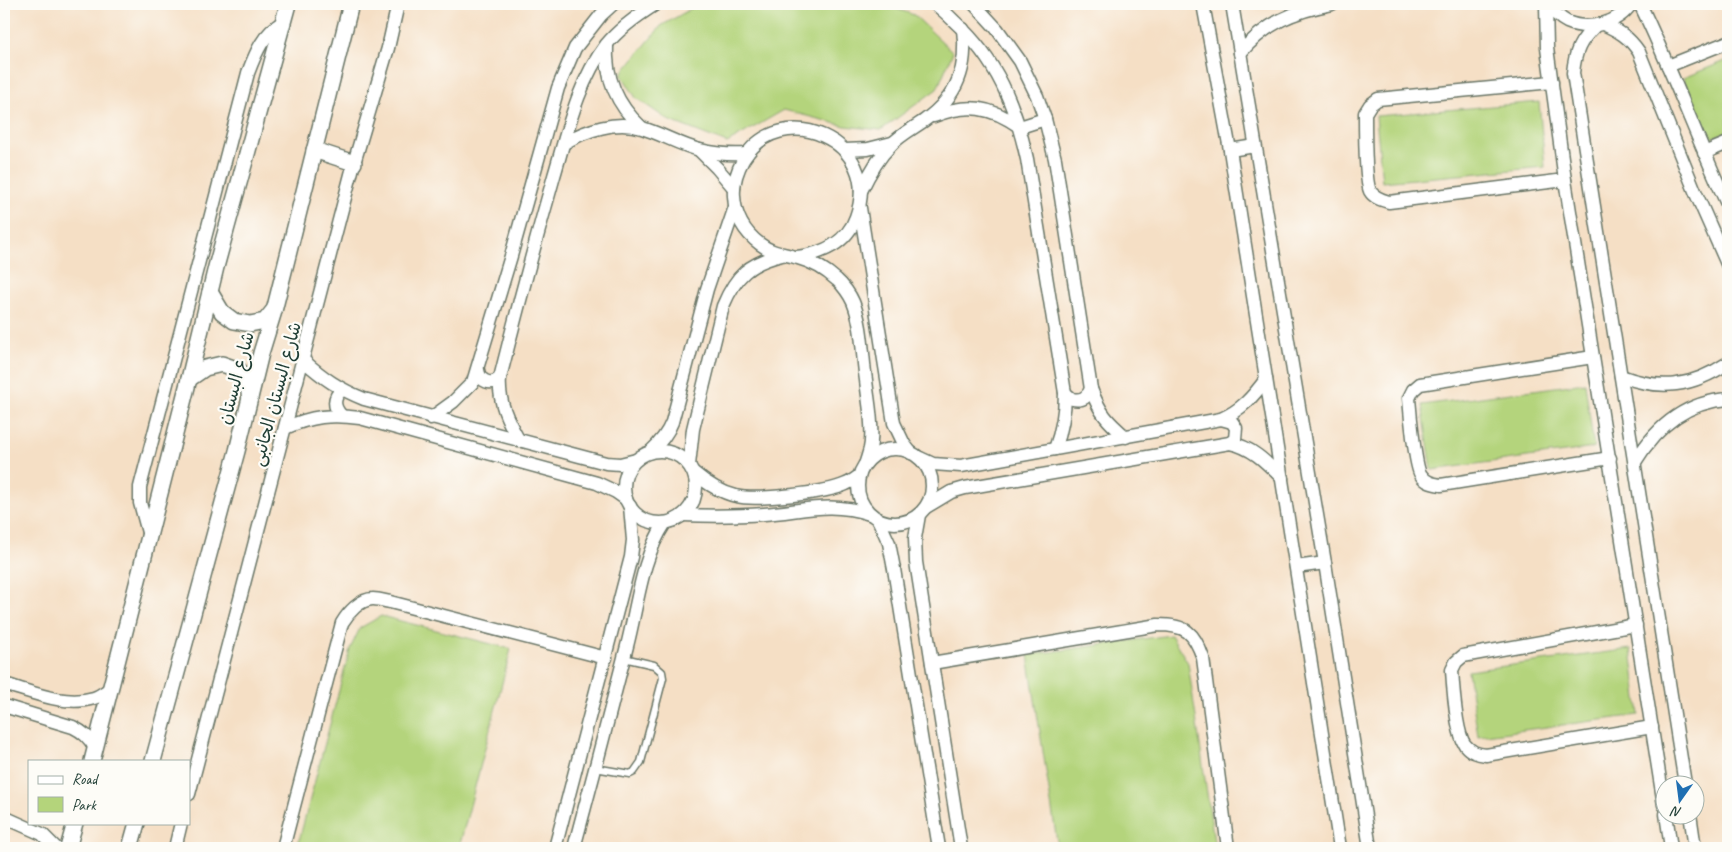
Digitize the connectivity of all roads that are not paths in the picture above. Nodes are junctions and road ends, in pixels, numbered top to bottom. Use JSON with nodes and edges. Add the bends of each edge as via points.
{"nodes":[{"id":1,"x":288,"y":4,"type":"edge"},
{"id":2,"x":351,"y":4,"type":"edge"},
{"id":3,"x":613,"y":4,"type":"edge"},
{"id":4,"x":935,"y":4,"type":"edge"},
{"id":5,"x":974,"y":4,"type":"edge"},
{"id":6,"x":1196,"y":4,"type":"edge"},
{"id":7,"x":1202,"y":4,"type":"edge"},
{"id":8,"x":1232,"y":4,"type":"edge"},
{"id":9,"x":1332,"y":4,"type":"edge"},
{"id":10,"x":1546,"y":4,"type":"edge"},
{"id":11,"x":1631,"y":4,"type":"edge"},
{"id":12,"x":1640,"y":4,"type":"edge"},
{"id":13,"x":399,"y":5,"type":"edge"},
{"id":14,"x":649,"y":5,"type":"edge"},
{"id":15,"x":1310,"y":7,"type":"edge"},
{"id":16,"x":1205,"y":18,"type":"junction"},
{"id":17,"x":283,"y":22,"type":"junction"},
{"id":18,"x":1599,"y":25,"type":"junction"},
{"id":19,"x":963,"y":28,"type":"junction"},
{"id":20,"x":1728,"y":42,"type":"edge"},
{"id":21,"x":607,"y":45,"type":"junction"},
{"id":22,"x":1240,"y":53,"type":"junction"},
{"id":23,"x":1668,"y":66,"type":"junction"},
{"id":24,"x":1552,"y":82,"type":"junction"},
{"id":25,"x":927,"y":119,"type":"junction"},
{"id":26,"x":1044,"y":119,"type":"junction"},
{"id":27,"x":641,"y":127,"type":"junction"},
{"id":28,"x":1020,"y":127,"type":"junction"},
{"id":29,"x":564,"y":143,"type":"junction"},
{"id":30,"x":1728,"y":143,"type":"edge"},
{"id":31,"x":892,"y":144,"type":"junction"},
{"id":32,"x":1255,"y":146,"type":"junction"},
{"id":33,"x":314,"y":150,"type":"junction"},
{"id":34,"x":699,"y":150,"type":"junction"},
{"id":35,"x":845,"y":150,"type":"junction"},
{"id":36,"x":1230,"y":150,"type":"junction"},
{"id":37,"x":1704,"y":153,"type":"junction"},
{"id":38,"x":747,"y":154,"type":"junction"},
{"id":39,"x":354,"y":163,"type":"junction"},
{"id":40,"x":1565,"y":180,"type":"junction"},
{"id":41,"x":734,"y":188,"type":"junction"},
{"id":42,"x":861,"y":191,"type":"junction"},
{"id":43,"x":528,"y":195,"type":"junction"},
{"id":44,"x":547,"y":201,"type":"junction"},
{"id":45,"x":735,"y":206,"type":"junction"},
{"id":46,"x":860,"y":206,"type":"junction"},
{"id":47,"x":1728,"y":206,"type":"edge"},
{"id":48,"x":782,"y":255,"type":"junction"},
{"id":49,"x":797,"y":257,"type":"junction"},
{"id":50,"x":1728,"y":266,"type":"edge"},
{"id":51,"x":210,"y":292,"type":"junction"},
{"id":52,"x":274,"y":311,"type":"junction"},
{"id":53,"x":1592,"y":357,"type":"junction"},
{"id":54,"x":302,"y":360,"type":"junction"},
{"id":55,"x":1728,"y":363,"type":"edge"},
{"id":56,"x":478,"y":370,"type":"junction"},
{"id":57,"x":1621,"y":376,"type":"junction"},
{"id":58,"x":500,"y":378,"type":"junction"},
{"id":59,"x":190,"y":379,"type":"junction"},
{"id":60,"x":1266,"y":379,"type":"junction"},
{"id":61,"x":1091,"y":389,"type":"junction"},
{"id":62,"x":342,"y":390,"type":"junction"},
{"id":63,"x":1065,"y":393,"type":"junction"},
{"id":64,"x":250,"y":399,"type":"junction"},
{"id":65,"x":1728,"y":399,"type":"edge"},
{"id":66,"x":341,"y":415,"type":"junction"},
{"id":67,"x":431,"y":418,"type":"junction"},
{"id":68,"x":1221,"y":419,"type":"junction"},
{"id":69,"x":286,"y":428,"type":"junction"},
{"id":70,"x":1126,"y":437,"type":"junction"},
{"id":71,"x":519,"y":441,"type":"junction"},
{"id":72,"x":1230,"y":443,"type":"junction"},
{"id":73,"x":1055,"y":449,"type":"junction"},
{"id":74,"x":650,"y":452,"type":"junction"},
{"id":75,"x":916,"y":456,"type":"junction"},
{"id":76,"x":1610,"y":458,"type":"junction"},
{"id":77,"x":636,"y":460,"type":"junction"},
{"id":78,"x":866,"y":462,"type":"junction"},
{"id":79,"x":1635,"y":462,"type":"junction"},
{"id":80,"x":603,"y":463,"type":"junction"},
{"id":81,"x":691,"y":468,"type":"junction"},
{"id":82,"x":859,"y":476,"type":"junction"},
{"id":83,"x":1282,"y":478,"type":"junction"},
{"id":84,"x":597,"y":483,"type":"junction"},
{"id":85,"x":628,"y":503,"type":"junction"},
{"id":86,"x":922,"y":511,"type":"junction"},
{"id":87,"x":683,"y":515,"type":"junction"},
{"id":88,"x":874,"y":517,"type":"junction"},
{"id":89,"x":665,"y":523,"type":"junction"},
{"id":90,"x":1646,"y":534,"type":"junction"},
{"id":91,"x":150,"y":536,"type":"junction"},
{"id":92,"x":1623,"y":538,"type":"junction"},
{"id":93,"x":632,"y":550,"type":"junction"},
{"id":94,"x":649,"y":555,"type":"junction"},
{"id":95,"x":1325,"y":563,"type":"junction"},
{"id":96,"x":1296,"y":567,"type":"junction"},
{"id":97,"x":1636,"y":625,"type":"junction"},
{"id":98,"x":606,"y":658,"type":"junction"},
{"id":99,"x":624,"y":658,"type":"junction"},
{"id":100,"x":932,"y":663,"type":"junction"},
{"id":101,"x":4,"y":684,"type":"edge"},
{"id":102,"x":111,"y":688,"type":"junction"},
{"id":103,"x":4,"y":706,"type":"edge"},
{"id":104,"x":1652,"y":727,"type":"junction"},
{"id":105,"x":93,"y":754,"type":"edge"},
{"id":106,"x":153,"y":760,"type":"edge"},
{"id":107,"x":595,"y":768,"type":"junction"},
{"id":108,"x":1659,"y":774,"type":"edge"},
{"id":109,"x":1683,"y":774,"type":"edge"},
{"id":110,"x":190,"y":790,"type":"edge"},
{"id":111,"x":4,"y":817,"type":"edge"},
{"id":112,"x":75,"y":824,"type":"edge"},
{"id":113,"x":137,"y":824,"type":"edge"},
{"id":114,"x":181,"y":824,"type":"edge"},
{"id":115,"x":1667,"y":824,"type":"edge"},
{"id":116,"x":1691,"y":824,"type":"edge"},
{"id":117,"x":56,"y":848,"type":"edge"},
{"id":118,"x":68,"y":848,"type":"edge"},
{"id":119,"x":130,"y":848,"type":"edge"},
{"id":120,"x":175,"y":848,"type":"edge"},
{"id":121,"x":283,"y":848,"type":"edge"},
{"id":122,"x":555,"y":848,"type":"edge"},
{"id":123,"x":574,"y":848,"type":"edge"},
{"id":124,"x":939,"y":848,"type":"edge"},
{"id":125,"x":960,"y":848,"type":"edge"},
{"id":126,"x":1228,"y":848,"type":"edge"},
{"id":127,"x":1340,"y":848,"type":"edge"},
{"id":128,"x":1370,"y":848,"type":"edge"},
{"id":129,"x":1671,"y":848,"type":"edge"},
{"id":130,"x":1695,"y":848,"type":"edge"}],
"edges":[{"from":1,"to":17,"type":"street"},
{"from":2,"to":33,"type":"street","name":"شارع البستان"},
{"from":3,"to":43,"type":"street","via":[[600,15],[575,48],[566,67],[550,110]]},
{"from":4,"to":19,"type":"street"},
{"from":5,"to":26,"type":"street","via":[[1020,61]]},
{"from":6,"to":16,"type":"street"},
{"from":7,"to":16,"type":"street"},
{"from":8,"to":22,"type":"street"},
{"from":9,"to":15,"type":"street"},
{"from":10,"to":18,"type":"street","via":[[1568,22],[1581,26]]},
{"from":10,"to":24,"type":"street"},
{"from":11,"to":18,"type":"street","via":[[1617,18]]},
{"from":12,"to":23,"type":"street"},
{"from":13,"to":39,"type":"street","name":"شارع البستان الجانبى"},
{"from":14,"to":21,"type":"street"},
{"from":15,"to":22,"type":"street","via":[[1270,25]]},
{"from":16,"to":36,"type":"street"},
{"from":17,"to":51,"type":"street"},
{"from":17,"to":91,"type":"street","via":[[271,29],[248,72],[140,487],[140,502]]},
{"from":18,"to":50,"type":"street","via":[[1621,31],[1639,52]]},
{"from":18,"to":57,"type":"street","via":[[1583,38],[1573,73]]},
{"from":19,"to":25,"type":"street","via":[[964,64],[959,80],[951,95]]},
{"from":19,"to":28,"type":"street","via":[[986,56],[1004,86]]},
{"from":20,"to":23,"type":"street"},
{"from":21,"to":27,"type":"street","via":[[608,72],[616,97]]},
{"from":21,"to":29,"type":"street","via":[[580,93]]},
{"from":22,"to":32,"type":"street"},
{"from":23,"to":37,"type":"street"},
{"from":24,"to":40,"type":"street"},
{"from":24,"to":40,"type":"street","via":[[1378,99],[1365,113],[1368,178],[1370,190],[1378,199],[1390,202]]},
{"from":25,"to":28,"type":"street","via":[[958,108],[975,107],[999,114]]},
{"from":25,"to":31,"type":"street"},
{"from":26,"to":28,"type":"street"},
{"from":26,"to":61,"type":"street","via":[[1055,159]]},
{"from":27,"to":29,"type":"street","via":[[601,128]]},
{"from":27,"to":34,"type":"street"},
{"from":28,"to":63,"type":"street"},
{"from":29,"to":44,"type":"street"},
{"from":30,"to":37,"type":"street"},
{"from":31,"to":35,"type":"street"},
{"from":31,"to":42,"type":"street"},
{"from":32,"to":36,"type":"street"},
{"from":32,"to":95,"type":"street"},
{"from":33,"to":39,"type":"street"},
{"from":33,"to":52,"type":"street","name":"شارع البستان"},
{"from":34,"to":38,"type":"street"},
{"from":34,"to":41,"type":"street"},
{"from":35,"to":38,"type":"street","via":[[825,136],[793,130],[762,140]]},
{"from":35,"to":42,"type":"street","via":[[859,176]]},
{"from":36,"to":60,"type":"street"},
{"from":37,"to":47,"type":"street"},
{"from":38,"to":41,"type":"street","via":[[738,170]]},
{"from":39,"to":54,"type":"street","name":"شارع البستان الجانبى"},
{"from":40,"to":53,"type":"street"},
{"from":41,"to":45,"type":"street"},
{"from":42,"to":46,"type":"street"},
{"from":43,"to":44,"type":"street"},
{"from":43,"to":56,"type":"street"},
{"from":44,"to":58,"type":"street"},
{"from":45,"to":48,"type":"street","via":[[751,238]]},
{"from":45,"to":74,"type":"street","via":[[707,289],[672,422],[663,439]]},
{"from":46,"to":49,"type":"street","via":[[844,237],[814,255]]},
{"from":46,"to":75,"type":"street","via":[[894,422],[901,439]]},
{"from":48,"to":49,"type":"street"},
{"from":48,"to":81,"type":"street","via":[[758,263],[738,277],[723,306],[693,429]]},
{"from":49,"to":78,"type":"street","via":[[819,266],[832,276],[852,301],[858,323],[872,428]]},
{"from":51,"to":52,"type":"street","via":[[222,312],[234,321],[250,324],[265,321]]},
{"from":51,"to":59,"type":"street"},
{"from":52,"to":64,"type":"street","name":"شارع البستان"},
{"from":53,"to":76,"type":"street"},
{"from":53,"to":76,"type":"street","via":[[1420,384],[1409,398],[1418,463],[1421,475],[1430,483],[1442,486]]},
{"from":54,"to":62,"type":"street"},
{"from":54,"to":69,"type":"street","name":"شارع البستان الجانبى"},
{"from":55,"to":57,"type":"street","via":[[1696,380],[1677,385],[1639,382]]},
{"from":56,"to":58,"type":"street","via":[[484,381],[493,382]]},
{"from":56,"to":67,"type":"street","via":[[464,393]]},
{"from":57,"to":79,"type":"street"},
{"from":58,"to":71,"type":"street","via":[[501,403]]},
{"from":59,"to":64,"type":"street","via":[[205,368],[222,364],[239,370],[247,382]]},
{"from":59,"to":91,"type":"street"},
{"from":60,"to":68,"type":"street","via":[[1246,403]]},
{"from":60,"to":83,"type":"street"},
{"from":61,"to":63,"type":"street","via":[[1082,399],[1072,399]]},
{"from":61,"to":70,"type":"street","via":[[1098,408]]},
{"from":62,"to":66,"type":"street","via":[[334,402]]},
{"from":62,"to":67,"type":"street"},
{"from":63,"to":73,"type":"street","via":[[1062,431]]},
{"from":64,"to":106,"type":"street","name":"شارع البستان"},
{"from":65,"to":79,"type":"street","via":[[1698,405],[1678,414],[1661,427]]},
{"from":66,"to":69,"type":"street","via":[[303,420]]},
{"from":66,"to":84,"type":"street"},
{"from":67,"to":71,"type":"street"},
{"from":68,"to":70,"type":"street"},
{"from":68,"to":72,"type":"street","via":[[1232,422],[1236,428],[1235,439]]},
{"from":69,"to":110,"type":"street","name":"شارع البستان الجانبى"},
{"from":70,"to":73,"type":"street"},
{"from":71,"to":80,"type":"street"},
{"from":72,"to":83,"type":"street","via":[[1242,445],[1256,454]]},
{"from":72,"to":86,"type":"street","via":[[964,488],[951,492]]},
{"from":73,"to":75,"type":"street","via":[[961,466],[940,465]]},
{"from":74,"to":77,"type":"street"},
{"from":74,"to":81,"type":"street","via":[[675,454]]},
{"from":75,"to":78,"type":"street","via":[[891,449]]},
{"from":75,"to":86,"type":"street","via":[[927,467],[932,482],[930,498]]},
{"from":76,"to":92,"type":"street"},
{"from":77,"to":80,"type":"street","via":[[620,464]]},
{"from":77,"to":85,"type":"street","via":[[627,474],[624,491]]},
{"from":78,"to":82,"type":"street"},
{"from":79,"to":90,"type":"street"},
{"from":80,"to":84,"type":"street"},
{"from":81,"to":82,"type":"street","via":[[720,491],[753,499],[839,487]]},
{"from":81,"to":87,"type":"street","via":[[696,495]]},
{"from":82,"to":88,"type":"street","via":[[859,497]]},
{"from":83,"to":96,"type":"street"},
{"from":84,"to":85,"type":"street","via":[[616,492]]},
{"from":85,"to":89,"type":"street","via":[[640,516],[652,522]]},
{"from":85,"to":93,"type":"street","via":[[633,525]]},
{"from":86,"to":88,"type":"street","via":[[899,523],[888,523]]},
{"from":86,"to":100,"type":"street","via":[[915,550]]},
{"from":87,"to":88,"type":"street","via":[[764,514],[830,507],[848,508]]},
{"from":87,"to":89,"type":"street"},
{"from":88,"to":124,"type":"street","via":[[888,543],[894,569]]},
{"from":89,"to":94,"type":"street"},
{"from":90,"to":92,"type":"street"},
{"from":90,"to":109,"type":"street"},
{"from":91,"to":102,"type":"street"},
{"from":92,"to":97,"type":"street"},
{"from":93,"to":94,"type":"street"},
{"from":93,"to":98,"type":"street"},
{"from":94,"to":99,"type":"street"},
{"from":95,"to":96,"type":"street"},
{"from":95,"to":128,"type":"street"},
{"from":96,"to":127,"type":"street"},
{"from":97,"to":104,"type":"street"},
{"from":97,"to":104,"type":"street","via":[[1463,656],[1452,670],[1460,734],[1474,753],[1486,755]]},
{"from":98,"to":121,"type":"street","via":[[372,598],[359,604],[348,612],[342,623]]},
{"from":98,"to":122,"type":"street"},
{"from":99,"to":107,"type":"street"},
{"from":99,"to":107,"type":"lane","via":[[654,665],[662,672],[663,678],[641,762],[630,774]]},
{"from":100,"to":125,"type":"street"},
{"from":100,"to":126,"type":"street","via":[[1158,625],[1171,625],[1192,634],[1203,658]]},
{"from":101,"to":102,"type":"street","via":[[58,700],[77,701],[96,697]]},
{"from":102,"to":105,"type":"street"},
{"from":103,"to":105,"type":"street","via":[[82,731],[90,739]]},
{"from":104,"to":108,"type":"street"},
{"from":107,"to":123,"type":"street"},
{"from":111,"to":117,"type":"street","via":[[42,834]]},
{"from":112,"to":118,"type":"street"},
{"from":113,"to":119,"type":"street"},
{"from":114,"to":120,"type":"street"},
{"from":115,"to":129,"type":"street"},
{"from":116,"to":130,"type":"street"}]}
